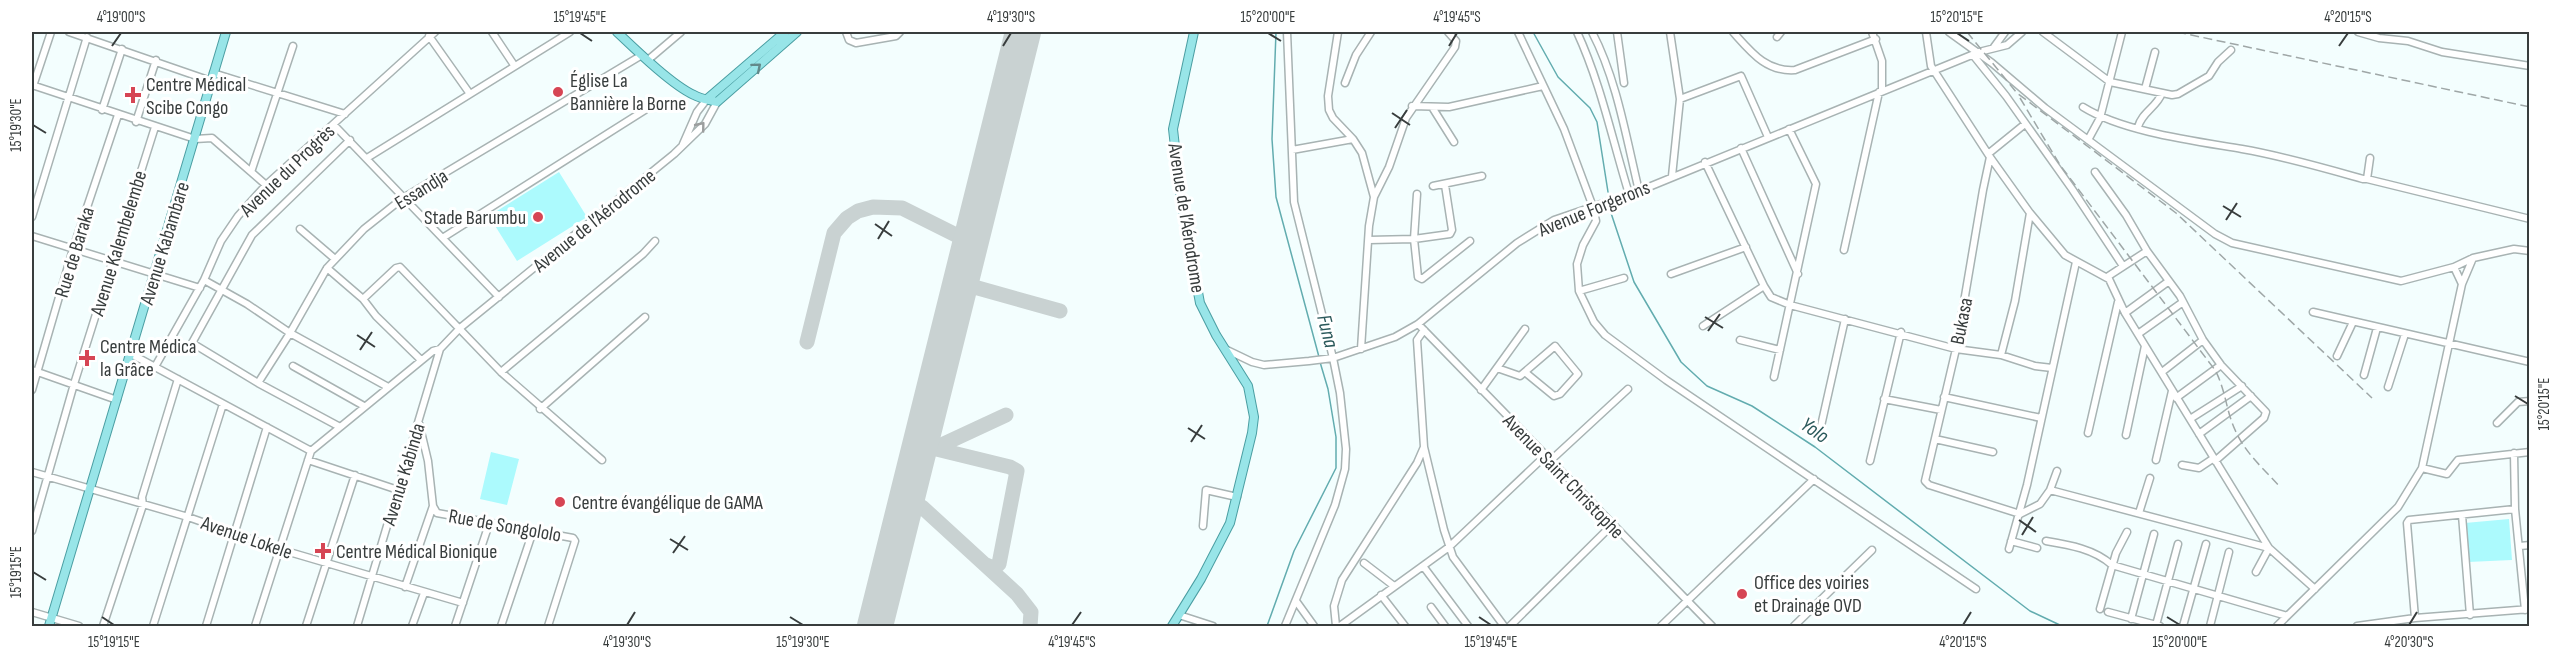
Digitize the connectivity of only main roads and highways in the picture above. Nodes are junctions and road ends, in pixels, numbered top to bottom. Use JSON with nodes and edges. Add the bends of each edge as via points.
{"nodes":[{"id":1,"x":226,"y":32,"type":"edge"},
{"id":2,"x":617,"y":32,"type":"edge"},
{"id":3,"x":785,"y":32,"type":"edge"},
{"id":4,"x":797,"y":32,"type":"edge"},
{"id":5,"x":1194,"y":32,"type":"edge"},
{"id":6,"x":707,"y":99,"type":"junction"},
{"id":7,"x":50,"y":622,"type":"edge"},
{"id":8,"x":1172,"y":627,"type":"edge"}],
"edges":[{"from":1,"to":7,"type":"main road","name":"Avenue Kabambare"},
{"from":2,"to":6,"type":"main road","via":[[687,91]]},
{"from":3,"to":6,"type":"main road"},
{"from":6,"to":4,"type":"main road","name":"Avenue de l’Aérodrome","one_way":true,"via":[[717,102]]},
{"from":5,"to":8,"type":"main road","name":"Avenue de l’Aérodrome","via":[[1173,143],[1196,289],[1207,319],[1248,386],[1254,417],[1237,497],[1222,541]]}]}
